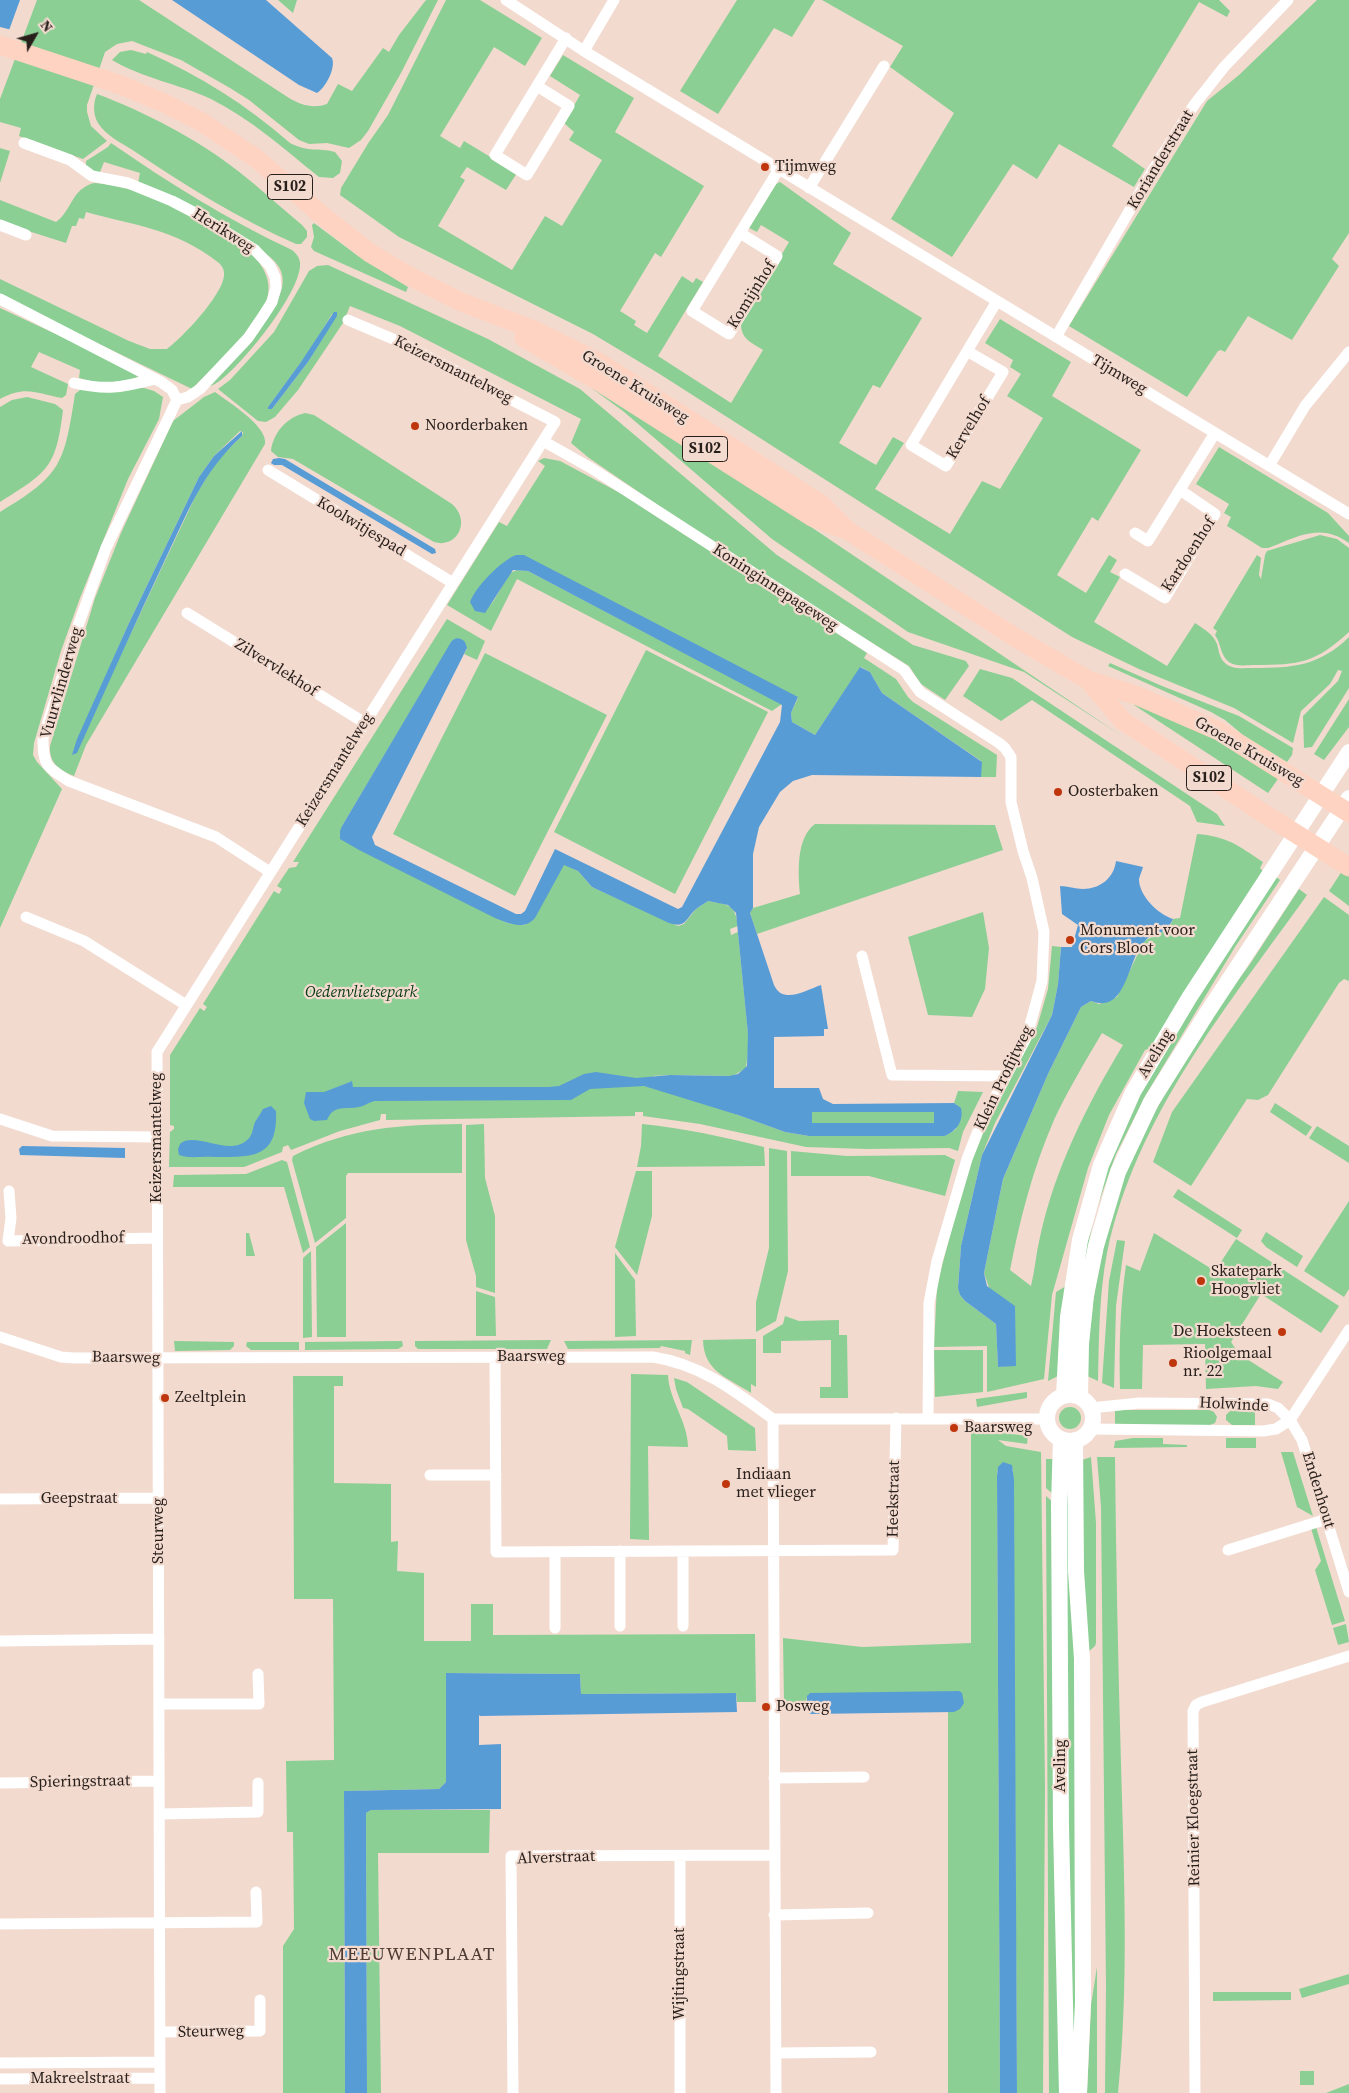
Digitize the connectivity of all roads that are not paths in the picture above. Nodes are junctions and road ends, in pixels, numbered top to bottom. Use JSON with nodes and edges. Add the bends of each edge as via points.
{"nodes":[{"id":1,"x":506,"y":0,"type":"edge"},
{"id":2,"x":614,"y":0,"type":"edge"},
{"id":3,"x":1288,"y":0,"type":"edge"},
{"id":4,"x":566,"y":38,"type":"junction"},
{"id":5,"x":0,"y":45,"type":"edge"},
{"id":6,"x":584,"y":51,"type":"junction"},
{"id":7,"x":884,"y":66,"type":"dead end"},
{"id":8,"x":537,"y":86,"type":"junction"},
{"id":9,"x":24,"y":143,"type":"dead end"},
{"id":10,"x":779,"y":169,"type":"junction"},
{"id":11,"x":809,"y":188,"type":"junction"},
{"id":12,"x":0,"y":225,"type":"edge"},
{"id":13,"x":740,"y":233,"type":"junction"},
{"id":14,"x":26,"y":235,"type":"dead end"},
{"id":15,"x":0,"y":299,"type":"edge"},
{"id":16,"x":997,"y":301,"type":"junction"},
{"id":17,"x":348,"y":320,"type":"dead end"},
{"id":18,"x":1056,"y":337,"type":"junction"},
{"id":19,"x":968,"y":351,"type":"junction"},
{"id":20,"x":1349,"y":352,"type":"edge"},
{"id":21,"x":155,"y":379,"type":"junction"},
{"id":22,"x":74,"y":383,"type":"dead end"},
{"id":23,"x":177,"y":400,"type":"junction"},
{"id":24,"x":1215,"y":434,"type":"junction"},
{"id":25,"x":543,"y":441,"type":"junction"},
{"id":26,"x":1269,"y":466,"type":"junction"},
{"id":27,"x":268,"y":470,"type":"dead end"},
{"id":28,"x":1180,"y":490,"type":"junction"},
{"id":29,"x":1349,"y":514,"type":"edge"},
{"id":30,"x":1135,"y":533,"type":"dead end"},
{"id":31,"x":1125,"y":574,"type":"dead end"},
{"id":32,"x":453,"y":583,"type":"junction"},
{"id":33,"x":187,"y":612,"type":"dead end"},
{"id":34,"x":1088,"y":680,"type":"junction"},
{"id":35,"x":365,"y":723,"type":"junction"},
{"id":36,"x":998,"y":743,"type":"joint"},
{"id":37,"x":1349,"y":752,"type":"edge"},
{"id":38,"x":1321,"y":795,"type":"junction"},
{"id":39,"x":1347,"y":807,"type":"edge"},
{"id":40,"x":1296,"y":833,"type":"junction"},
{"id":41,"x":1316,"y":846,"type":"junction"},
{"id":42,"x":1349,"y":867,"type":"edge"},
{"id":43,"x":270,"y":872,"type":"junction"},
{"id":44,"x":26,"y":917,"type":"dead end"},
{"id":45,"x":862,"y":956,"type":"dead end"},
{"id":46,"x":186,"y":1005,"type":"junction"},
{"id":47,"x":1005,"y":1076,"type":"junction"},
{"id":48,"x":0,"y":1119,"type":"edge"},
{"id":49,"x":157,"y":1137,"type":"junction"},
{"id":50,"x":9,"y":1191,"type":"dead end"},
{"id":51,"x":157,"y":1238,"type":"junction"},
{"id":52,"x":1349,"y":1330,"type":"edge"},
{"id":53,"x":0,"y":1337,"type":"edge"},
{"id":54,"x":494,"y":1357,"type":"junction"},
{"id":55,"x":159,"y":1359,"type":"junction"},
{"id":56,"x":1078,"y":1400,"type":"junction"},
{"id":57,"x":896,"y":1418,"type":"junction"},
{"id":58,"x":772,"y":1419,"type":"junction"},
{"id":59,"x":928,"y":1419,"type":"junction"},
{"id":60,"x":1048,"y":1419,"type":"junction"},
{"id":61,"x":1290,"y":1420,"type":"junction"},
{"id":62,"x":1091,"y":1429,"type":"junction"},
{"id":63,"x":1068,"y":1440,"type":"junction"},
{"id":64,"x":430,"y":1475,"type":"dead end"},
{"id":65,"x":496,"y":1475,"type":"junction"},
{"id":66,"x":158,"y":1498,"type":"junction"},
{"id":67,"x":0,"y":1499,"type":"edge"},
{"id":68,"x":1326,"y":1519,"type":"junction"},
{"id":69,"x":773,"y":1550,"type":"junction"},
{"id":70,"x":1228,"y":1550,"type":"dead end"},
{"id":71,"x":620,"y":1551,"type":"junction"},
{"id":72,"x":683,"y":1551,"type":"junction"},
{"id":73,"x":555,"y":1552,"type":"junction"},
{"id":74,"x":1349,"y":1592,"type":"edge"},
{"id":75,"x":620,"y":1626,"type":"dead end"},
{"id":76,"x":684,"y":1626,"type":"dead end"},
{"id":77,"x":555,"y":1628,"type":"dead end"},
{"id":78,"x":159,"y":1639,"type":"junction"},
{"id":79,"x":0,"y":1641,"type":"edge"},
{"id":80,"x":1349,"y":1656,"type":"edge"},
{"id":81,"x":258,"y":1674,"type":"dead end"},
{"id":82,"x":159,"y":1704,"type":"junction"},
{"id":83,"x":864,"y":1777,"type":"dead end"},
{"id":84,"x":774,"y":1778,"type":"junction"},
{"id":85,"x":160,"y":1781,"type":"junction"},
{"id":86,"x":0,"y":1783,"type":"edge"},
{"id":87,"x":258,"y":1783,"type":"dead end"},
{"id":88,"x":160,"y":1814,"type":"junction"},
{"id":89,"x":680,"y":1856,"type":"junction"},
{"id":90,"x":774,"y":1856,"type":"junction"},
{"id":91,"x":256,"y":1892,"type":"dead end"},
{"id":92,"x":868,"y":1914,"type":"dead end"},
{"id":93,"x":774,"y":1915,"type":"junction"},
{"id":94,"x":160,"y":1922,"type":"junction"},
{"id":95,"x":0,"y":1924,"type":"edge"},
{"id":96,"x":260,"y":2000,"type":"dead end"},
{"id":97,"x":160,"y":2032,"type":"junction"},
{"id":98,"x":871,"y":2052,"type":"dead end"},
{"id":99,"x":776,"y":2053,"type":"junction"},
{"id":100,"x":160,"y":2062,"type":"junction"},
{"id":101,"x":0,"y":2063,"type":"edge"},
{"id":102,"x":160,"y":2078,"type":"junction"},
{"id":103,"x":0,"y":2079,"type":"edge"},
{"id":104,"x":160,"y":2093,"type":"edge"},
{"id":105,"x":513,"y":2093,"type":"edge"},
{"id":106,"x":680,"y":2093,"type":"edge"},
{"id":107,"x":776,"y":2093,"type":"edge"},
{"id":108,"x":1067,"y":2093,"type":"edge"},
{"id":109,"x":1079,"y":2093,"type":"edge"},
{"id":110,"x":1195,"y":2093,"type":"edge"}],
"edges":[{"from":1,"to":4,"type":"street","name":"Tijmweg"},
{"from":2,"to":6,"type":"street"},
{"from":3,"to":18,"type":"street","name":"Korianderstraat","via":[[1224,67],[1194,105],[1152,170]]},
{"from":4,"to":6,"type":"street","name":"Tijmweg"},
{"from":4,"to":8,"type":"street"},
{"from":5,"to":34,"type":"main road","name":"Groene Kruisweg","number":"S102","via":[[121,85],[223,134],[370,254],[408,276],[534,330],[600,363],[821,504],[847,530],[1012,636]]},
{"from":6,"to":10,"type":"street","name":"Tijmweg"},
{"from":7,"to":11,"type":"street"},
{"from":8,"to":8,"type":"street","via":[[569,106],[527,175],[494,155]]},
{"from":9,"to":23,"type":"street","name":"Herikweg","via":[[64,157],[92,176],[148,190],[197,214],[255,250],[270,266],[276,287],[272,302],[248,338],[200,389]]},
{"from":10,"to":11,"type":"street","name":"Tijmweg"},
{"from":10,"to":13,"type":"street","name":"Komijnhof"},
{"from":11,"to":16,"type":"street","name":"Tijmweg"},
{"from":12,"to":14,"type":"street"},
{"from":13,"to":13,"type":"street","name":"Komijnhof","via":[[777,256],[729,334],[692,311]]},
{"from":15,"to":21,"type":"street"},
{"from":16,"to":18,"type":"street","name":"Tijmweg"},
{"from":16,"to":19,"type":"street","name":"Kervelhof"},
{"from":17,"to":25,"type":"street","name":"Keizersmantelweg","via":[[393,339],[555,422]]},
{"from":18,"to":24,"type":"street","name":"Tijmweg"},
{"from":19,"to":19,"type":"street","name":"Kervelhof","via":[[911,445],[946,466],[1003,372]]},
{"from":20,"to":26,"type":"street","via":[[1305,406]]},
{"from":21,"to":22,"type":"street","via":[[115,388]]},
{"from":21,"to":23,"type":"street","via":[[172,390]]},
{"from":23,"to":43,"type":"street","name":"Vuurvlinderweg","via":[[106,548],[43,738],[43,756],[48,769],[69,781],[216,837]]},
{"from":24,"to":26,"type":"street","name":"Tijmweg"},
{"from":24,"to":28,"type":"street"},
{"from":25,"to":32,"type":"street","name":"Keizersmantelweg"},
{"from":25,"to":36,"type":"street","name":"Koninginnepageweg","via":[[591,468],[904,670],[920,692]]},
{"from":26,"to":29,"type":"street","name":"Tijmweg"},
{"from":27,"to":32,"type":"street","name":"Koolwitjespad"},
{"from":28,"to":30,"type":"street","via":[[1148,541]]},
{"from":28,"to":31,"type":"street","name":"Kardoenhof","via":[[1216,514],[1165,598]]},
{"from":32,"to":35,"type":"street","name":"Keizersmantelweg"},
{"from":33,"to":35,"type":"street","name":"Zilvervlekhof"},
{"from":34,"to":38,"type":"main road","name":"Groene Kruisweg","number":"S102","via":[[1138,696],[1219,731]]},
{"from":34,"to":40,"type":"main road","name":"Groene Kruisweg","number":"S102","via":[[1123,721]]},
{"from":35,"to":43,"type":"street","name":"Keizersmantelweg"},
{"from":36,"to":47,"type":"street","name":"Klein Profijtweg","via":[[1011,757],[1011,802],[1044,932],[1042,981],[1028,1036]]},
{"from":37,"to":38,"type":"main road","name":"Aveling"},
{"from":38,"to":39,"type":"main road","name":"Groene Kruisweg","number":"S102"},
{"from":38,"to":40,"type":"main road","name":"Aveling"},
{"from":39,"to":41,"type":"main road","name":"Aveling"},
{"from":40,"to":41,"type":"main road","name":"Groene Kruisweg","number":"S102"},
{"from":40,"to":56,"type":"main road","name":"Aveling","via":[[1189,998],[1138,1084],[1101,1165],[1080,1240],[1068,1317]]},
{"from":41,"to":42,"type":"main road","name":"Groene Kruisweg","number":"S102"},
{"from":41,"to":56,"type":"main road","name":"Aveling","via":[[1151,1102],[1118,1172],[1096,1246],[1086,1294]]},
{"from":43,"to":46,"type":"street","name":"Keizersmantelweg"},
{"from":44,"to":46,"type":"street","via":[[84,941]]},
{"from":45,"to":47,"type":"street","via":[[892,1075]]},
{"from":46,"to":49,"type":"street","name":"Keizersmantelweg","via":[[157,1052]]},
{"from":47,"to":59,"type":"street","name":"Klein Profijtweg","via":[[980,1126],[962,1173],[932,1285],[928,1335]]},
{"from":48,"to":49,"type":"street","via":[[52,1136]]},
{"from":49,"to":51,"type":"street","name":"Keizersmantelweg"},
{"from":50,"to":51,"type":"street","name":"Avondroodhof","via":[[11,1218],[8,1241]]},
{"from":51,"to":55,"type":"street","name":"Keizersmantelweg"},
{"from":52,"to":61,"type":"street"},
{"from":53,"to":55,"type":"street","name":"Baarsweg","via":[[61,1357]]},
{"from":54,"to":55,"type":"street","name":"Baarsweg"},
{"from":54,"to":58,"type":"street","name":"Baarsweg","via":[[637,1356],[673,1360],[699,1370]]},
{"from":54,"to":65,"type":"street"},
{"from":55,"to":66,"type":"street","name":"Steurweg"},
{"from":56,"to":60,"type":"main road","via":[[1052,1404]]},
{"from":56,"to":61,"type":"street","name":"Holwinde","via":[[1268,1404],[1278,1408]]},
{"from":56,"to":62,"type":"main road","via":[[1093,1421]]},
{"from":57,"to":58,"type":"street"},
{"from":57,"to":59,"type":"street"},
{"from":57,"to":69,"type":"street","name":"Heekstraat","via":[[893,1550]]},
{"from":58,"to":69,"type":"street"},
{"from":59,"to":60,"type":"street"},
{"from":60,"to":63,"type":"main road","via":[[1051,1431]]},
{"from":61,"to":62,"type":"street","name":"Holwinde","via":[[1276,1429],[1263,1432]]},
{"from":61,"to":68,"type":"street","name":"Endenhout","via":[[1302,1440]]},
{"from":62,"to":63,"type":"main road","via":[[1084,1436]]},
{"from":63,"to":108,"type":"main road","name":"Aveling","via":[[1059,1504]]},
{"from":63,"to":109,"type":"main road","name":"Aveling","via":[[1082,1669],[1083,2002]]},
{"from":64,"to":65,"type":"street"},
{"from":65,"to":73,"type":"street","via":[[496,1552]]},
{"from":66,"to":67,"type":"street","name":"Geepstraat"},
{"from":66,"to":78,"type":"street","name":"Steurweg"},
{"from":68,"to":70,"type":"street"},
{"from":68,"to":74,"type":"street","name":"Endenhout"},
{"from":69,"to":72,"type":"street"},
{"from":69,"to":84,"type":"street"},
{"from":71,"to":72,"type":"street"},
{"from":71,"to":73,"type":"street"},
{"from":71,"to":75,"type":"street"},
{"from":72,"to":76,"type":"street"},
{"from":73,"to":77,"type":"street"},
{"from":78,"to":79,"type":"street"},
{"from":78,"to":82,"type":"street","name":"Steurweg"},
{"from":80,"to":110,"type":"street","name":"Reinier Kloegstraat","via":[[1202,1702],[1193,1711]]},
{"from":81,"to":82,"type":"street","via":[[259,1704]]},
{"from":82,"to":85,"type":"street","name":"Steurweg"},
{"from":83,"to":84,"type":"street"},
{"from":84,"to":90,"type":"street"},
{"from":85,"to":86,"type":"street","name":"Spieringstraat"},
{"from":85,"to":88,"type":"street","name":"Steurweg"},
{"from":87,"to":88,"type":"street","via":[[258,1812]]},
{"from":88,"to":94,"type":"street","name":"Steurweg"},
{"from":89,"to":90,"type":"street","name":"Alverstraat"},
{"from":89,"to":105,"type":"street","name":"Alverstraat","via":[[511,1856]]},
{"from":89,"to":106,"type":"street","name":"Wijtingstraat"},
{"from":90,"to":93,"type":"street"},
{"from":91,"to":94,"type":"street","via":[[257,1922]]},
{"from":92,"to":93,"type":"street"},
{"from":93,"to":99,"type":"street"},
{"from":94,"to":95,"type":"street"},
{"from":94,"to":97,"type":"street","name":"Steurweg"},
{"from":96,"to":97,"type":"street","name":"Steurweg","via":[[260,2031]]},
{"from":97,"to":100,"type":"street","name":"Steurweg"},
{"from":98,"to":99,"type":"street"},
{"from":99,"to":107,"type":"street"},
{"from":100,"to":101,"type":"street","name":"Makreelstraat"},
{"from":100,"to":102,"type":"street","name":"Steurweg"},
{"from":102,"to":103,"type":"street","name":"Makreelstraat"},
{"from":102,"to":104,"type":"street","name":"Steurweg"}]}
